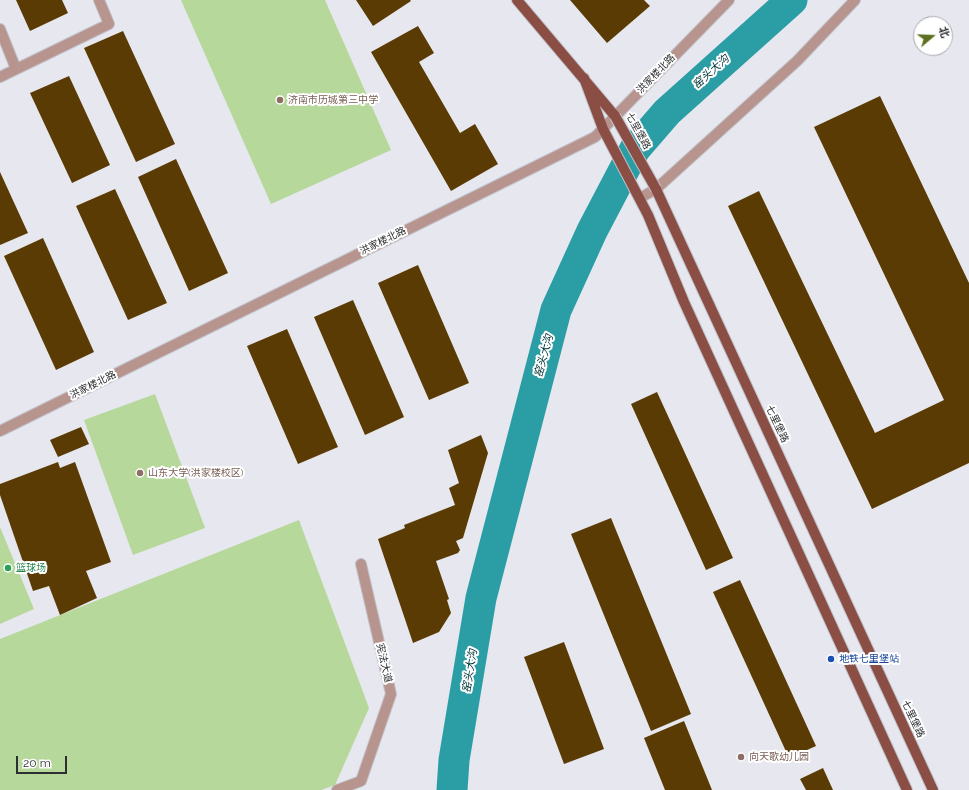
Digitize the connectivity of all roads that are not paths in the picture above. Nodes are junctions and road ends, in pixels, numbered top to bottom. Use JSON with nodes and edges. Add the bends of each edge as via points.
{"nodes":[{"id":1,"x":99,"y":0,"type":"edge"},
{"id":2,"x":517,"y":0,"type":"edge"},
{"id":3,"x":729,"y":0,"type":"edge"},
{"id":4,"x":856,"y":0,"type":"edge"},
{"id":5,"x":0,"y":29,"type":"edge"},
{"id":6,"x":16,"y":69,"type":"junction"},
{"id":7,"x":0,"y":77,"type":"edge"},
{"id":8,"x":584,"y":78,"type":"junction"},
{"id":9,"x":615,"y":116,"type":"junction"},
{"id":10,"x":603,"y":129,"type":"junction"},
{"id":11,"x":656,"y":189,"type":"junction"},
{"id":12,"x":640,"y":198,"type":"junction"},
{"id":13,"x":0,"y":431,"type":"edge"},
{"id":14,"x":361,"y":564,"type":"dead end"},
{"id":15,"x":337,"y":790,"type":"edge"},
{"id":16,"x":907,"y":790,"type":"edge"},
{"id":17,"x":933,"y":790,"type":"edge"}],
"edges":[{"from":1,"to":6,"type":"street","via":[[109,24]]},
{"from":2,"to":8,"type":"main road","name":"七里堡路"},
{"from":3,"to":9,"type":"street","name":"洪家楼北路"},
{"from":4,"to":11,"type":"street","via":[[797,61]]},
{"from":5,"to":6,"type":"street"},
{"from":6,"to":7,"type":"street"},
{"from":8,"to":9,"type":"main road","name":"七里堡路"},
{"from":8,"to":10,"type":"main road","name":"七里堡路"},
{"from":9,"to":10,"type":"street","name":"洪家楼北路"},
{"from":9,"to":11,"type":"main road","name":"七里堡路","bridge":true},
{"from":10,"to":12,"type":"main road","name":"七里堡路"},
{"from":10,"to":13,"type":"street","name":"洪家楼北路","via":[[595,136]]},
{"from":11,"to":12,"type":"street"},
{"from":11,"to":17,"type":"main road","name":"七里堡路"},
{"from":12,"to":16,"type":"main road","name":"七里堡路","via":[[687,309]]},
{"from":14,"to":15,"type":"street","name":"宪法大道","via":[[391,694],[361,781]]}]}
